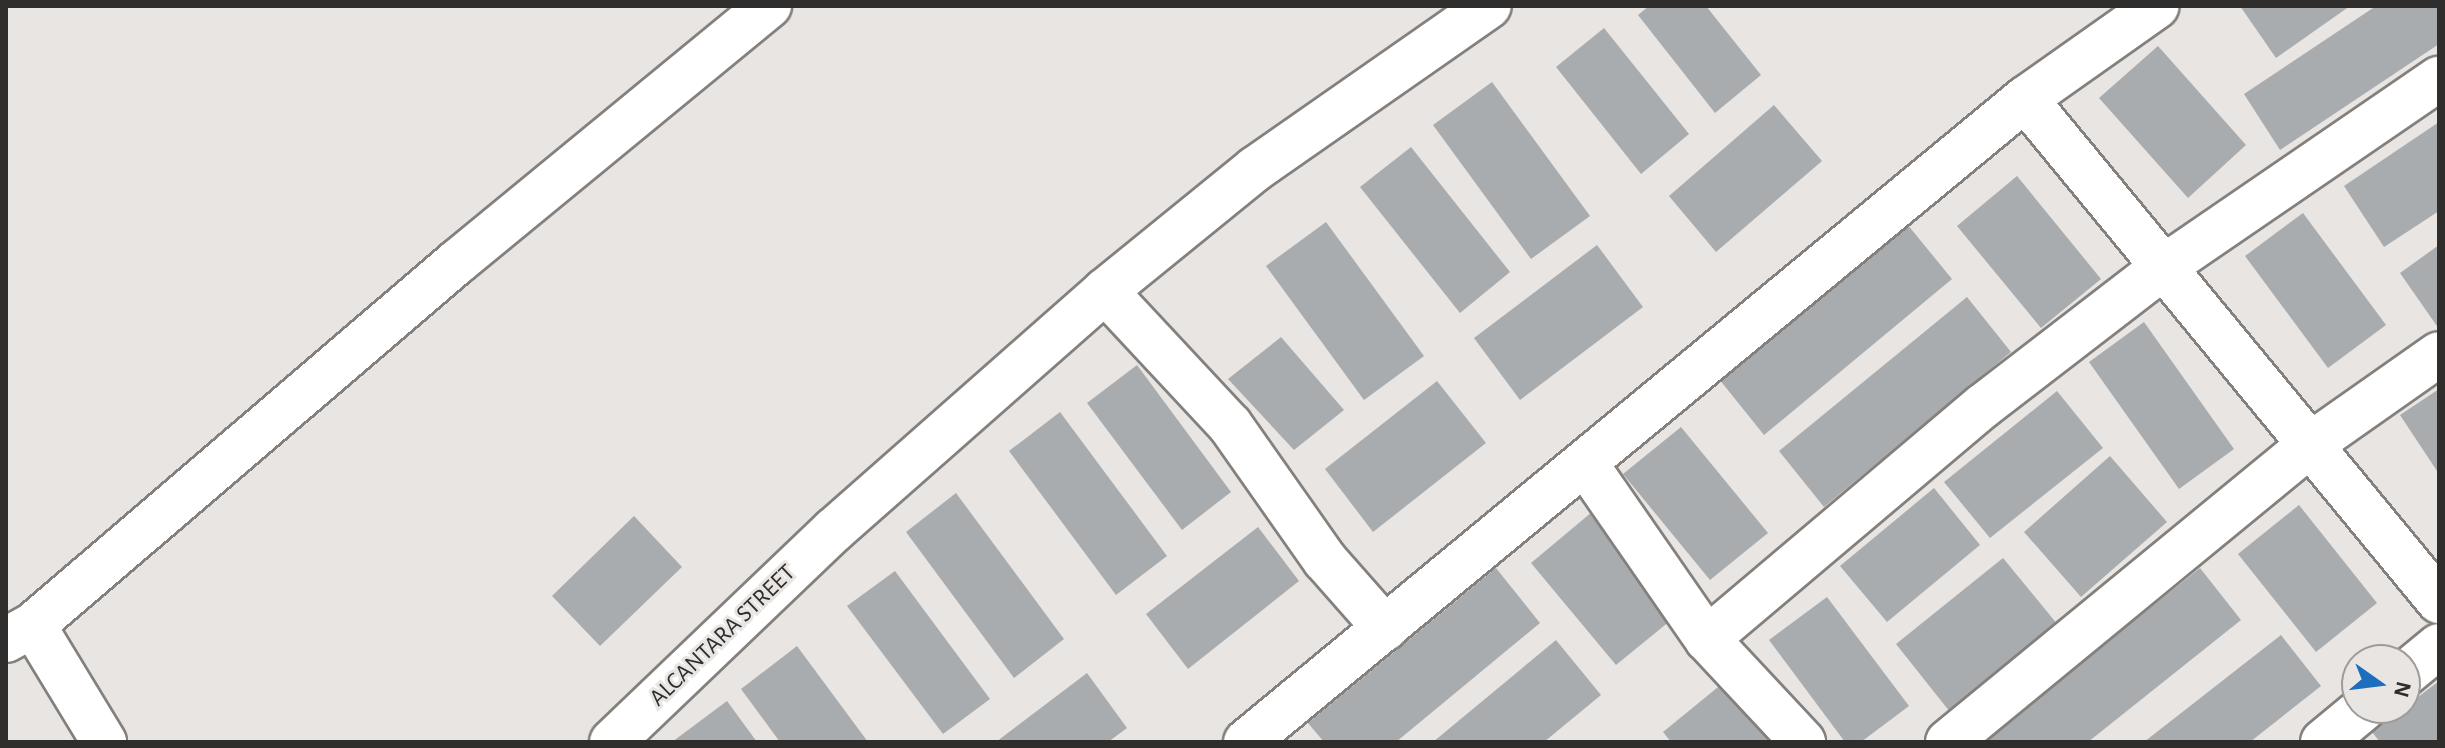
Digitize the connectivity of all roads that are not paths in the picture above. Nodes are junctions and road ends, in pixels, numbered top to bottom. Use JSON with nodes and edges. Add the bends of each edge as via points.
{"nodes":[{"id":1,"x":769,"y":6,"type":"edge"},
{"id":2,"x":1489,"y":6,"type":"edge"},
{"id":3,"x":2157,"y":6,"type":"edge"},
{"id":4,"x":2439,"y":79,"type":"edge"},
{"id":5,"x":2025,"y":99,"type":"junction"},
{"id":6,"x":2161,"y":269,"type":"junction"},
{"id":7,"x":1105,"y":291,"type":"junction"},
{"id":8,"x":2439,"y":354,"type":"edge"},
{"id":9,"x":2311,"y":444,"type":"junction"},
{"id":10,"x":1585,"y":463,"type":"junction"},
{"id":11,"x":2439,"y":601,"type":"edge"},
{"id":12,"x":1385,"y":628,"type":"junction"},
{"id":13,"x":20,"y":632,"type":"edge"},
{"id":14,"x":1707,"y":639,"type":"junction"},
{"id":15,"x":2439,"y":646,"type":"edge"},
{"id":16,"x":2421,"y":661,"type":"edge"},
{"id":17,"x":2345,"y":724,"type":"edge"},
{"id":18,"x":104,"y":742,"type":"edge"},
{"id":19,"x":612,"y":742,"type":"edge"},
{"id":20,"x":1246,"y":742,"type":"edge"},
{"id":21,"x":1803,"y":742,"type":"edge"},
{"id":22,"x":1948,"y":742,"type":"edge"},
{"id":23,"x":2323,"y":742,"type":"edge"}],
"edges":[{"from":1,"to":13,"type":"street"},
{"from":2,"to":7,"type":"street","name":"ALCANTARA STREET","via":[[1255,169]]},
{"from":3,"to":5,"type":"street"},
{"from":4,"to":6,"type":"street"},
{"from":5,"to":6,"type":"street"},
{"from":5,"to":10,"type":"street"},
{"from":6,"to":9,"type":"street"},
{"from":6,"to":14,"type":"street","via":[[1983,406]]},
{"from":7,"to":12,"type":"street","via":[[1230,425],[1325,560]]},
{"from":7,"to":19,"type":"street","name":"ALCANTARA STREET","via":[[834,530]]},
{"from":8,"to":9,"type":"street"},
{"from":9,"to":11,"type":"street"},
{"from":9,"to":22,"type":"street"},
{"from":10,"to":12,"type":"street"},
{"from":10,"to":14,"type":"street"},
{"from":12,"to":20,"type":"street"},
{"from":13,"to":18,"type":"street"},
{"from":14,"to":21,"type":"street"},
{"from":15,"to":16,"type":"street"},
{"from":17,"to":23,"type":"street"}]}
